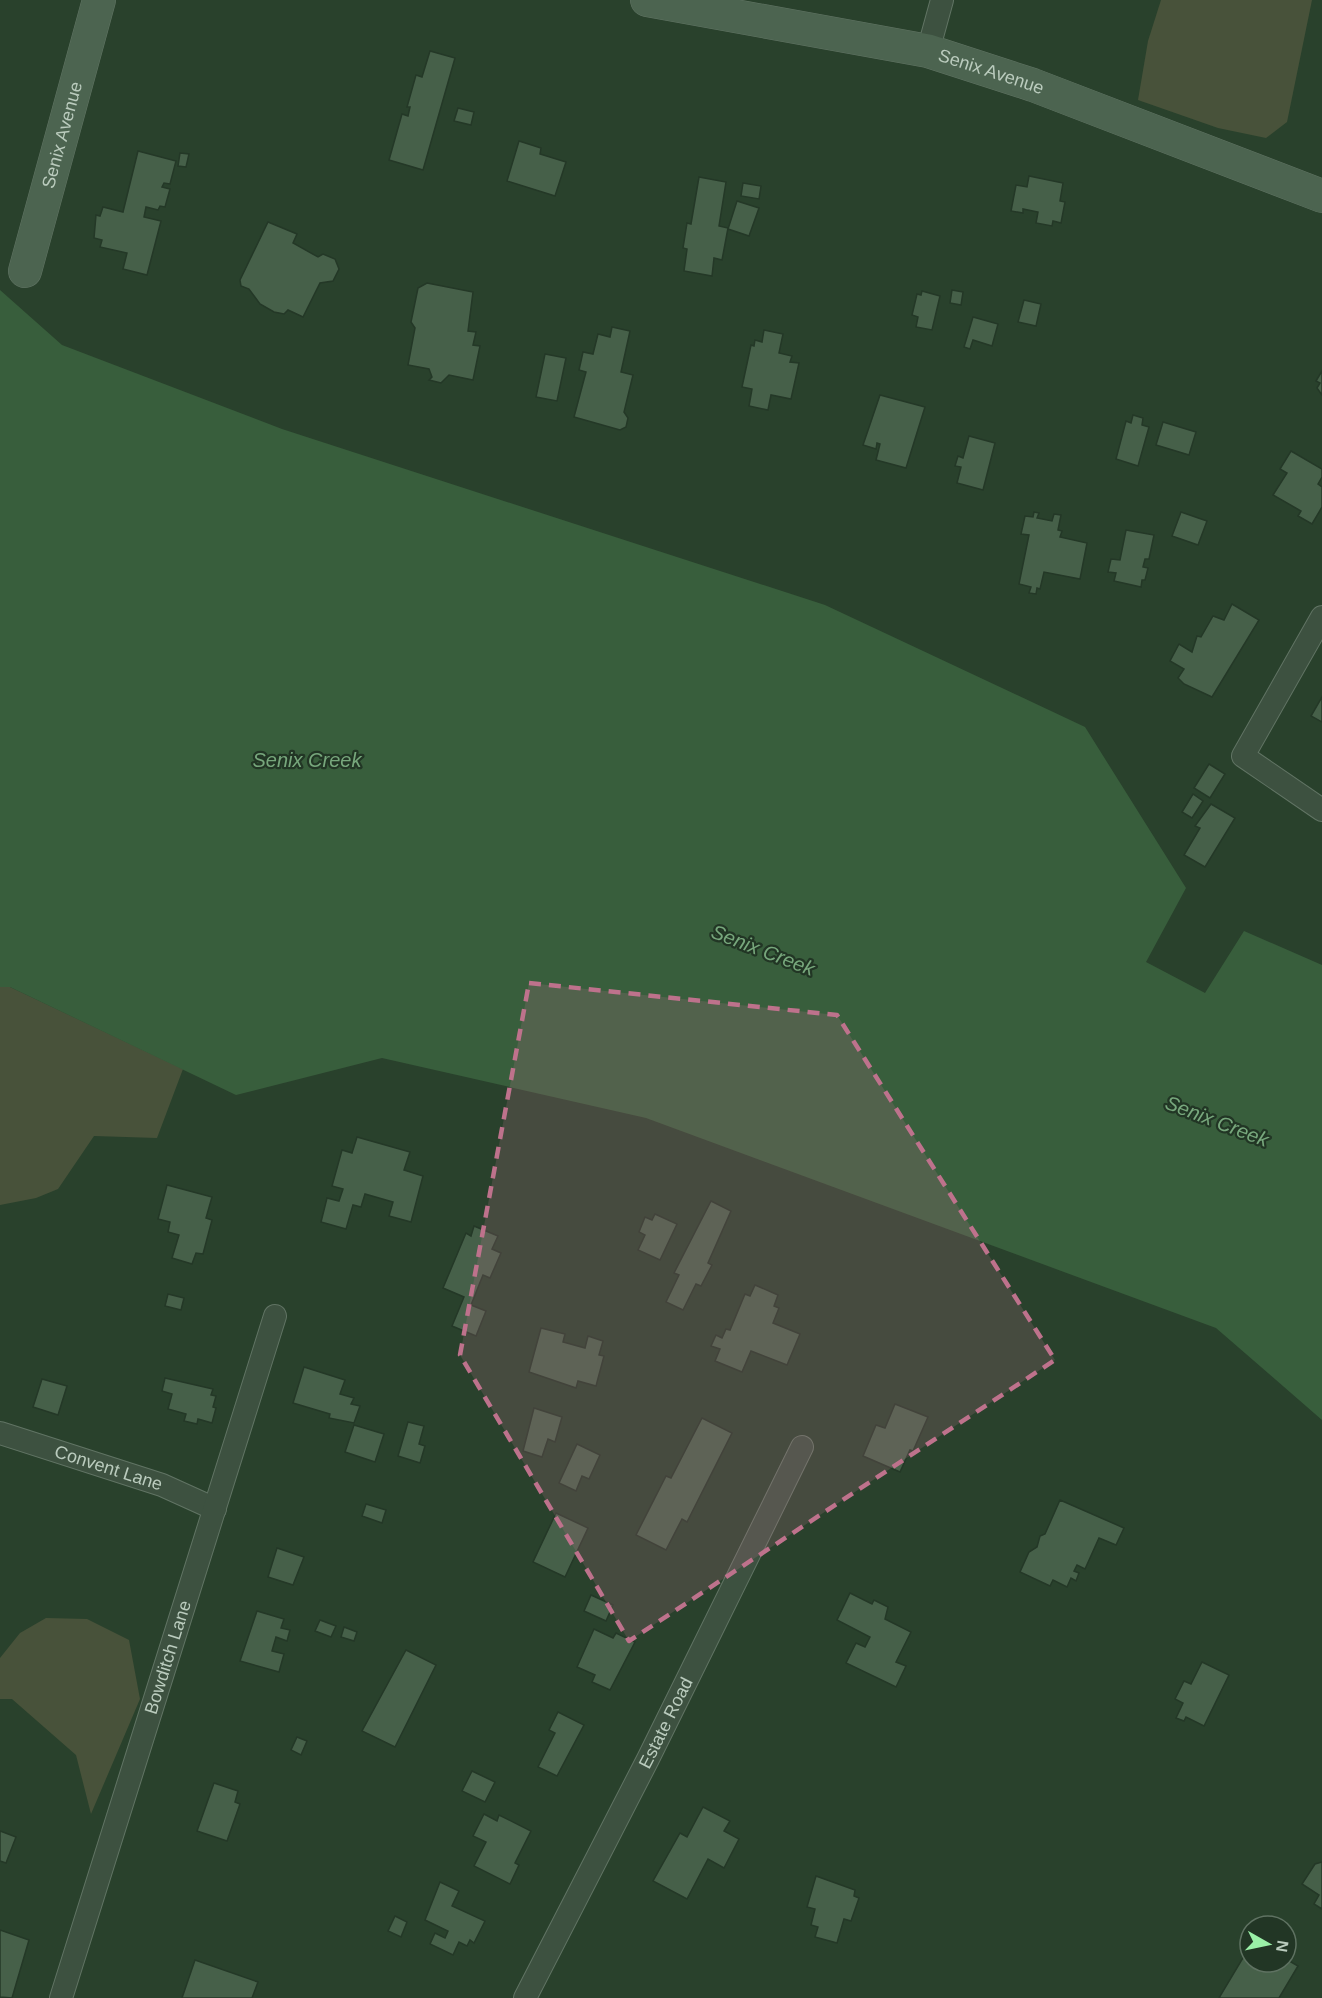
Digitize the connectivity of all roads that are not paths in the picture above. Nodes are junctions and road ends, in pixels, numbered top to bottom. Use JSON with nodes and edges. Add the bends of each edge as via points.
{"nodes":[{"id":1,"x":99,"y":0,"type":"edge"},
{"id":2,"x":647,"y":0,"type":"edge"},
{"id":3,"x":942,"y":0,"type":"edge"},
{"id":4,"x":928,"y":51,"type":"junction"},
{"id":5,"x":1322,"y":196,"type":"edge"},
{"id":6,"x":25,"y":271,"type":"dead end"},
{"id":7,"x":1322,"y":617,"type":"edge"},
{"id":8,"x":1322,"y":810,"type":"edge"},
{"id":9,"x":275,"y":1316,"type":"dead end"},
{"id":10,"x":0,"y":1433,"type":"edge"},
{"id":11,"x":802,"y":1446,"type":"dead end"},
{"id":12,"x":215,"y":1509,"type":"junction"},
{"id":13,"x":61,"y":1998,"type":"edge"},
{"id":14,"x":525,"y":1998,"type":"edge"}],
"edges":[{"from":1,"to":6,"type":"street","name":"Senix Avenue"},
{"from":2,"to":4,"type":"street","name":"Senix Avenue"},
{"from":3,"to":4,"type":"street"},
{"from":4,"to":5,"type":"street","name":"Senix Avenue","via":[[1033,85]]},
{"from":7,"to":8,"type":"street","via":[[1243,756]]},
{"from":9,"to":12,"type":"street","name":"Bowditch Lane"},
{"from":10,"to":12,"type":"street","name":"Convent Lane","via":[[162,1485]]},
{"from":11,"to":14,"type":"street","name":"Estate Road"},
{"from":12,"to":13,"type":"street","name":"Bowditch Lane"}]}
